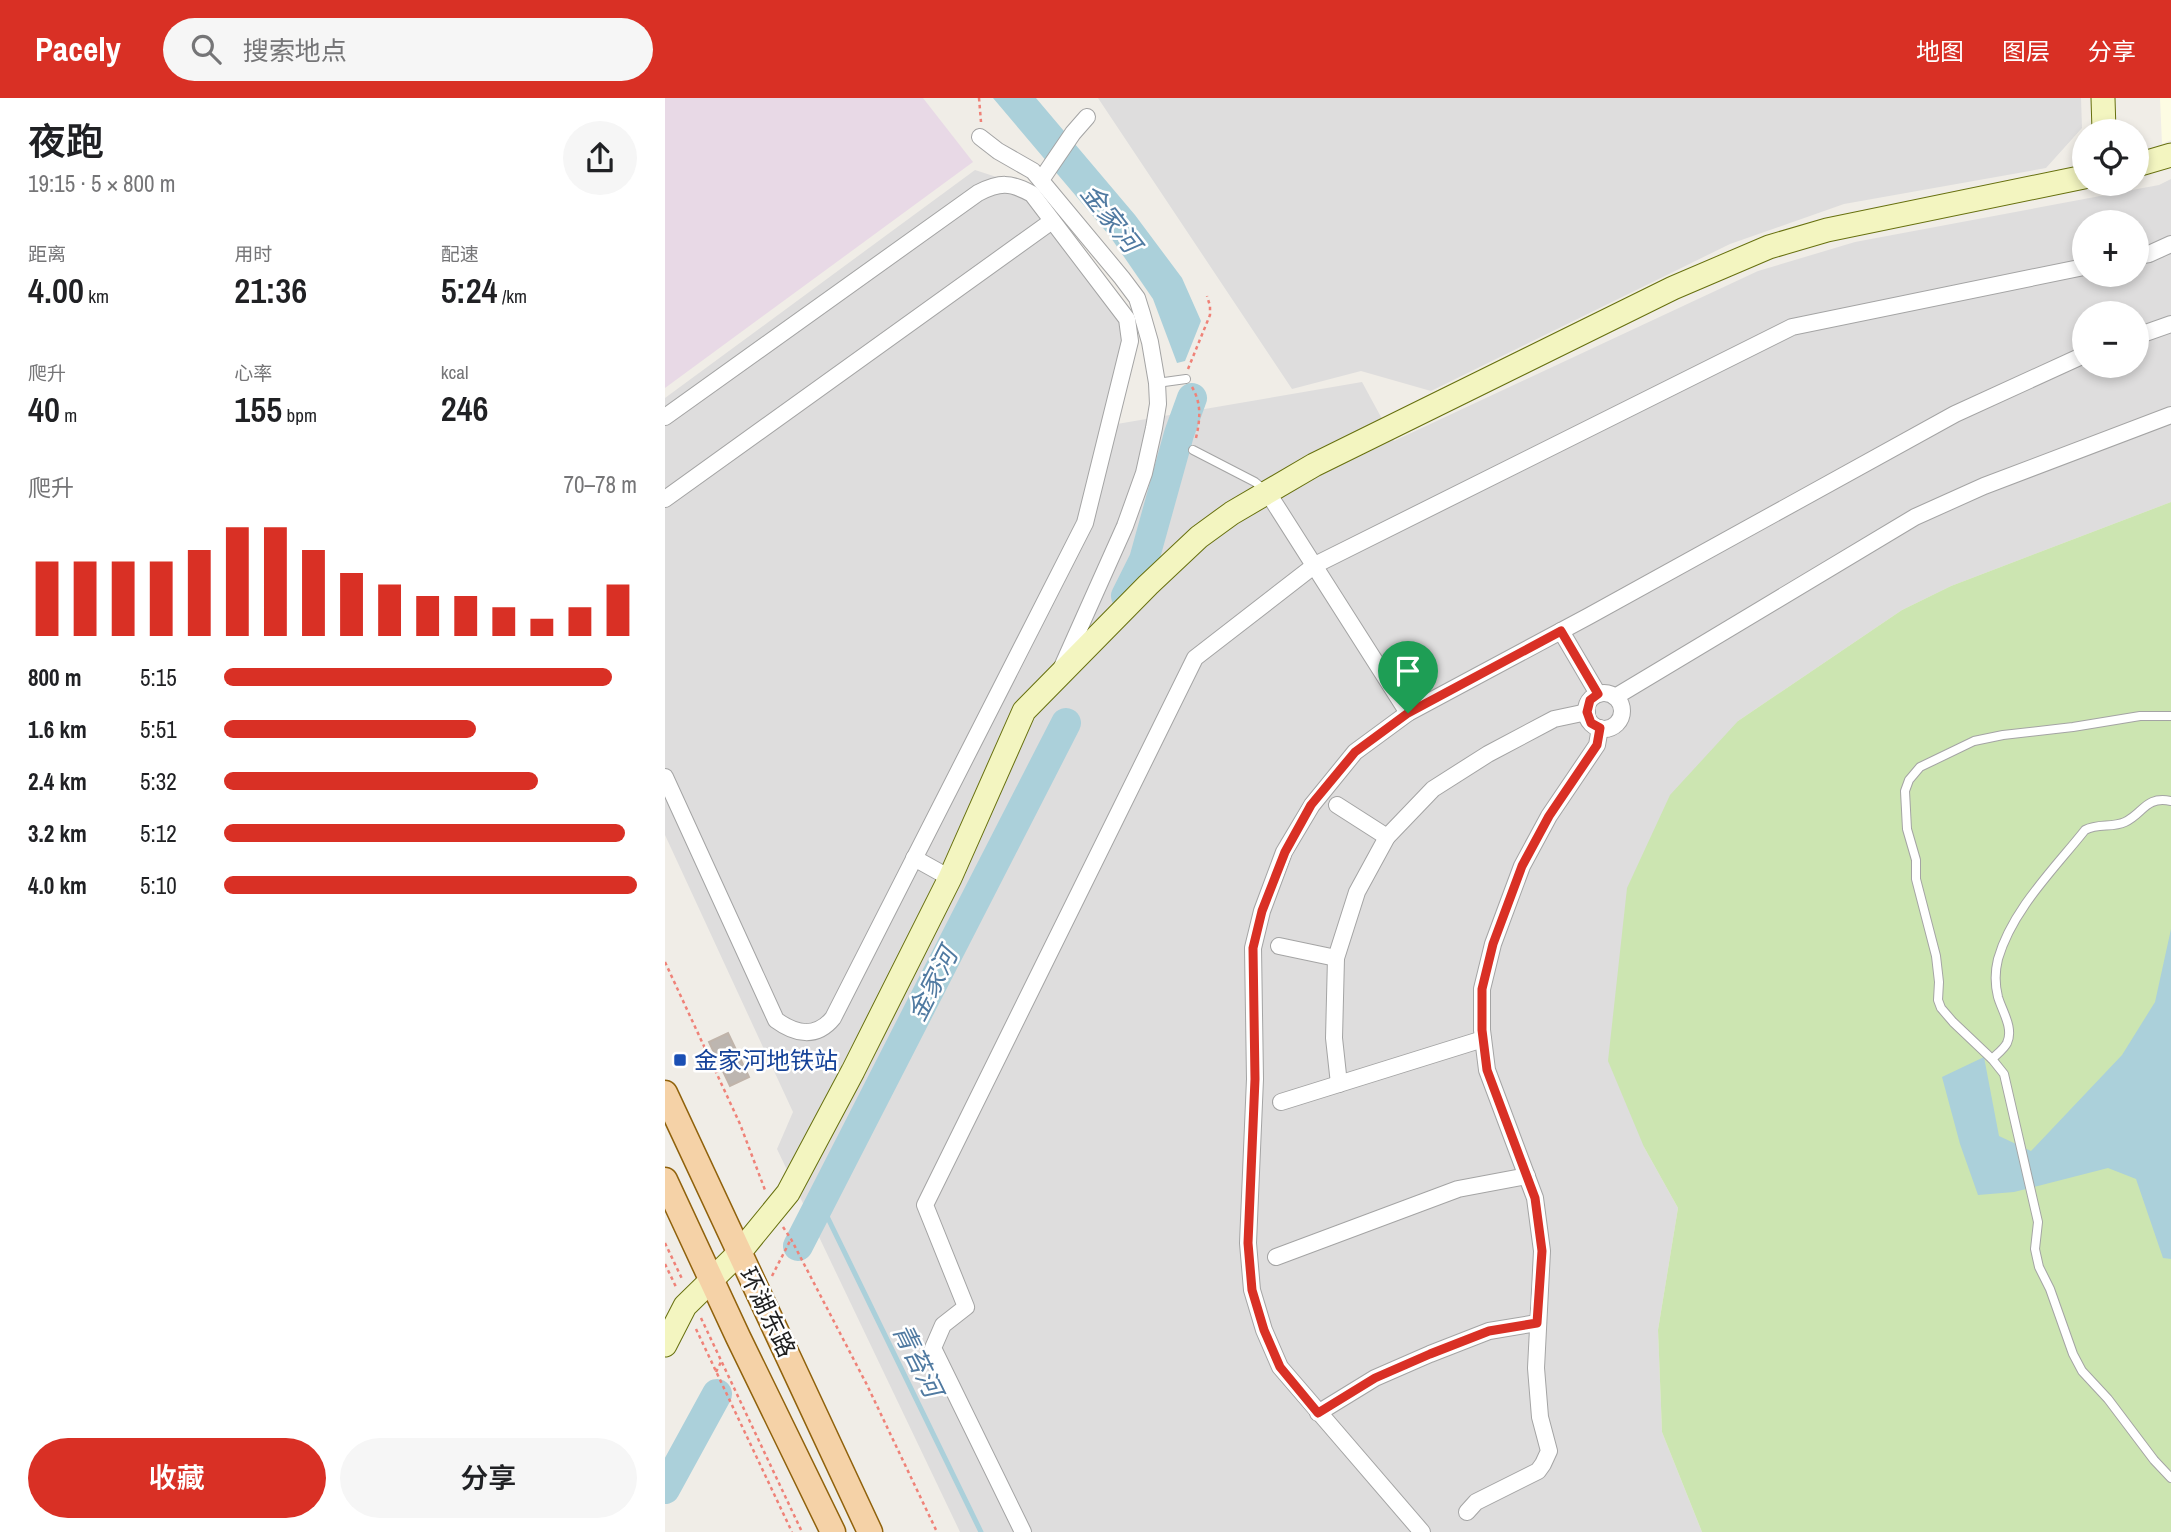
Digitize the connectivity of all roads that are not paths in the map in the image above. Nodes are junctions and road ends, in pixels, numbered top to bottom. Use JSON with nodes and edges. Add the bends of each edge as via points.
{"nodes":[{"id":1,"x":2103,"y":98,"type":"edge"},
{"id":2,"x":1087,"y":117,"type":"dead end"},
{"id":3,"x":2104,"y":119,"type":"edge"},
{"id":4,"x":980,"y":137,"type":"road end"},
{"id":5,"x":2171,"y":155,"type":"edge"},
{"id":6,"x":2149,"y":161,"type":"edge"},
{"id":7,"x":1046,"y":174,"type":"junction"},
{"id":8,"x":2072,"y":179,"type":"edge"},
{"id":9,"x":1052,"y":221,"type":"junction"},
{"id":10,"x":2171,"y":244,"type":"edge"},
{"id":11,"x":2149,"y":254,"type":"edge"},
{"id":12,"x":2072,"y":269,"type":"edge"},
{"id":13,"x":2171,"y":324,"type":"edge"},
{"id":14,"x":2149,"y":332,"type":"edge"},
{"id":15,"x":2072,"y":360,"type":"edge"},
{"id":16,"x":1186,"y":379,"type":"dead end"},
{"id":17,"x":1157,"y":383,"type":"junction"},
{"id":18,"x":2171,"y":415,"type":"edge"},
{"id":19,"x":665,"y":417,"type":"edge"},
{"id":20,"x":1193,"y":450,"type":"dead end"},
{"id":21,"x":1268,"y":493,"type":"junction"},
{"id":22,"x":665,"y":499,"type":"edge"},
{"id":23,"x":1315,"y":565,"type":"junction"},
{"id":24,"x":1561,"y":631,"type":"junction"},
{"id":25,"x":1058,"y":676,"type":"junction"},
{"id":26,"x":1598,"y":694,"type":"junction"},
{"id":27,"x":1615,"y":696,"type":"junction"},
{"id":28,"x":996,"y":698,"type":"junction"},
{"id":29,"x":1024,"y":711,"type":"junction"},
{"id":30,"x":1587,"y":712,"type":"junction"},
{"id":31,"x":1408,"y":713,"type":"junction"},
{"id":32,"x":2171,"y":716,"type":"edge"},
{"id":33,"x":1600,"y":728,"type":"junction"},
{"id":34,"x":665,"y":777,"type":"edge"},
{"id":35,"x":2171,"y":802,"type":"edge"},
{"id":36,"x":1337,"y":805,"type":"dead end"},
{"id":37,"x":1387,"y":837,"type":"junction"},
{"id":38,"x":914,"y":858,"type":"junction"},
{"id":39,"x":950,"y":878,"type":"junction"},
{"id":40,"x":1279,"y":946,"type":"dead end"},
{"id":41,"x":1336,"y":958,"type":"junction"},
{"id":42,"x":1483,"y":1039,"type":"junction"},
{"id":43,"x":1992,"y":1059,"type":"junction"},
{"id":44,"x":1339,"y":1084,"type":"junction"},
{"id":45,"x":665,"y":1093,"type":"edge"},
{"id":46,"x":1281,"y":1102,"type":"dead end"},
{"id":47,"x":1527,"y":1176,"type":"junction"},
{"id":48,"x":667,"y":1188,"type":"edge"},
{"id":49,"x":739,"y":1253,"type":"junction"},
{"id":50,"x":1276,"y":1257,"type":"dead end"},
{"id":51,"x":711,"y":1278,"type":"junction"},
{"id":52,"x":1537,"y":1323,"type":"junction"},
{"id":53,"x":665,"y":1345,"type":"edge"},
{"id":54,"x":1318,"y":1413,"type":"junction"},
{"id":55,"x":2171,"y":1478,"type":"edge"},
{"id":56,"x":1467,"y":1512,"type":"dead end"},
{"id":57,"x":833,"y":1532,"type":"edge"},
{"id":58,"x":870,"y":1532,"type":"edge"},
{"id":59,"x":1023,"y":1532,"type":"edge"},
{"id":60,"x":1422,"y":1532,"type":"edge"}],
"edges":[{"from":1,"to":3,"type":"street"},
{"from":2,"to":7,"type":"street"},
{"from":4,"to":7,"type":"street","via":[[1033,171]]},
{"from":5,"to":6,"type":"street"},
{"from":7,"to":17,"type":"street","via":[[1137,298]]},
{"from":8,"to":21,"type":"street","via":[[1827,230],[1769,247],[1673,288],[1314,465]]},
{"from":9,"to":19,"type":"street","via":[[1032,194],[1017,185],[995,185],[978,193]]},
{"from":9,"to":22,"type":"street"},
{"from":9,"to":28,"type":"street","via":[[1127,320],[1130,341],[1085,523]]},
{"from":10,"to":11,"type":"street"},
{"from":12,"to":23,"type":"street","via":[[1792,327]]},
{"from":13,"to":14,"type":"street"},
{"from":15,"to":24,"type":"street","via":[[1955,414]]},
{"from":16,"to":17,"type":"lane"},
{"from":17,"to":25,"type":"street","via":[[1158,404],[1144,473]]},
{"from":18,"to":27,"type":"street","via":[[1915,517]]},
{"from":20,"to":21,"type":"lane","via":[[1255,481]]},
{"from":21,"to":23,"type":"street"},
{"from":21,"to":25,"type":"street","via":[[1199,537]]},
{"from":23,"to":31,"type":"street"},
{"from":23,"to":59,"type":"street","via":[[1195,658],[925,1205],[966,1307],[943,1325],[933,1348]]},
{"from":24,"to":26,"type":"street"},
{"from":24,"to":31,"type":"street"},
{"from":25,"to":29,"type":"street"},
{"from":26,"to":27,"type":"street"},
{"from":26,"to":30,"type":"street","via":[[1590,700]]},
{"from":27,"to":33,"type":"street","via":[[1622,716],[1612,727]]},
{"from":28,"to":29,"type":"street"},
{"from":28,"to":38,"type":"street"},
{"from":29,"to":39,"type":"street"},
{"from":30,"to":33,"type":"street","via":[[1591,723]]},
{"from":30,"to":37,"type":"street","via":[[1554,719],[1488,754],[1433,789]]},
{"from":31,"to":54,"type":"street","via":[[1355,752],[1311,805],[1285,852],[1253,948],[1255,1079],[1248,1243],[1252,1290],[1280,1367]]},
{"from":32,"to":43,"type":"lane","via":[[2140,716],[1974,741],[1920,768],[1909,780],[1905,791],[1907,829],[1936,956],[1938,1000],[1941,1009]]},
{"from":33,"to":42,"type":"street","via":[[1597,745],[1522,866],[1482,989]]},
{"from":34,"to":38,"type":"street","via":[[776,1020],[788,1029],[812,1033],[833,1018]]},
{"from":35,"to":43,"type":"lane","via":[[2154,801],[2127,821],[2085,830],[2031,896],[1998,960],[1998,995],[2009,1034],[2007,1045]]},
{"from":36,"to":37,"type":"street"},
{"from":37,"to":41,"type":"street","via":[[1357,892]]},
{"from":38,"to":39,"type":"street"},
{"from":39,"to":49,"type":"street","via":[[788,1193]]},
{"from":40,"to":41,"type":"street"},
{"from":41,"to":44,"type":"street","via":[[1334,1038]]},
{"from":42,"to":44,"type":"street"},
{"from":42,"to":47,"type":"street","via":[[1487,1070]]},
{"from":43,"to":55,"type":"lane","via":[[2004,1074],[2038,1222],[2035,1249],[2039,1267],[2073,1354]]},
{"from":44,"to":46,"type":"street"},
{"from":45,"to":49,"type":"main road","name":"环湖东路"},
{"from":47,"to":50,"type":"street","via":[[1458,1189]]},
{"from":47,"to":52,"type":"street","via":[[1535,1198],[1542,1251]]},
{"from":48,"to":51,"type":"main road","name":"环湖东路"},
{"from":49,"to":51,"type":"street"},
{"from":49,"to":58,"type":"main road","name":"环湖东路"},
{"from":51,"to":53,"type":"street","via":[[688,1302]]},
{"from":51,"to":57,"type":"main road","name":"环湖东路"},
{"from":52,"to":54,"type":"street","via":[[1489,1331],[1430,1354],[1375,1378]]},
{"from":52,"to":56,"type":"street","via":[[1540,1417],[1549,1451],[1538,1471],[1476,1502]]},
{"from":54,"to":60,"type":"street"}]}
